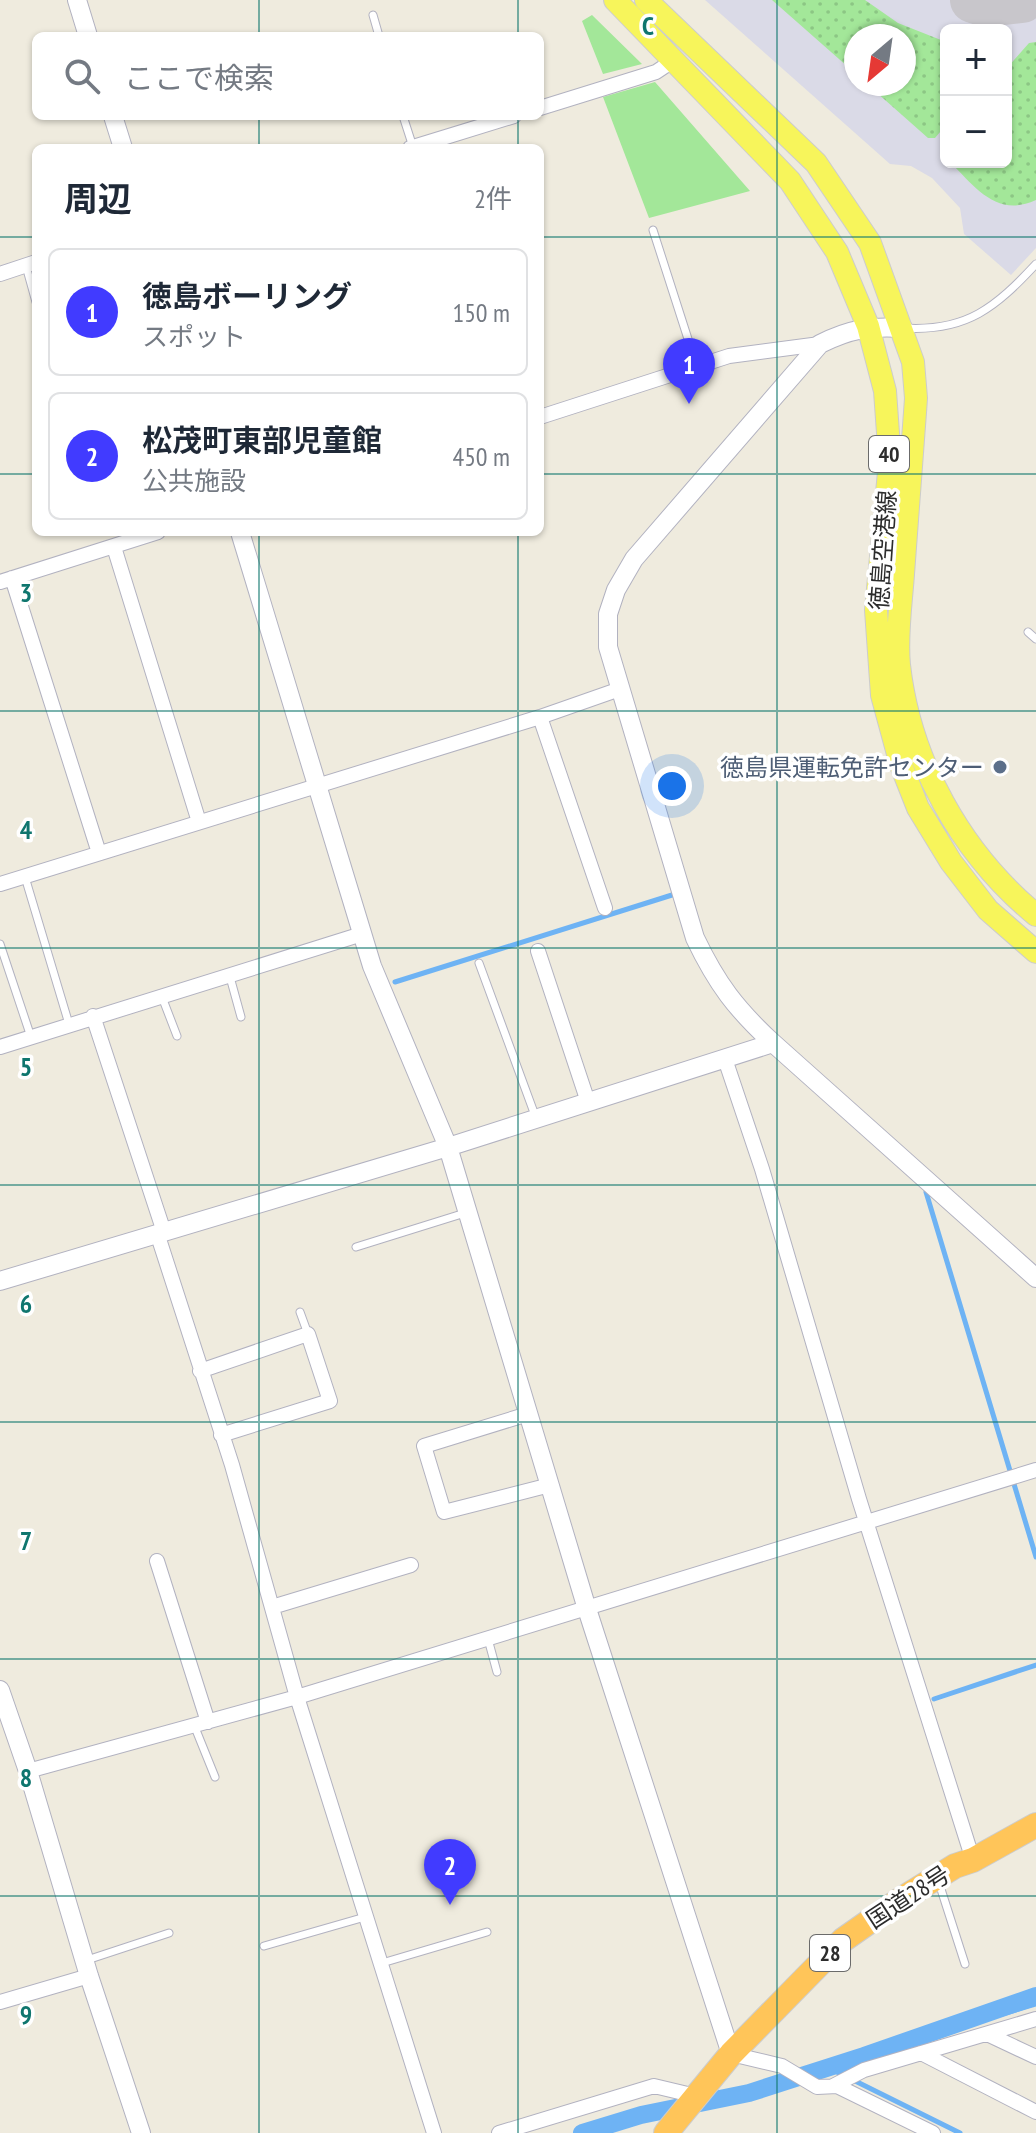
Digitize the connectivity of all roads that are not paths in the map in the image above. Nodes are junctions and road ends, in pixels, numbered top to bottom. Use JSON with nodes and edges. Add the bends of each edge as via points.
{"nodes":[{"id":1,"x":77,"y":0,"type":"edge"},
{"id":2,"x":615,"y":0,"type":"edge"},
{"id":3,"x":646,"y":0,"type":"edge"},
{"id":4,"x":373,"y":15,"type":"dead end"},
{"id":5,"x":87,"y":32,"type":"edge"},
{"id":6,"x":378,"y":32,"type":"edge"},
{"id":7,"x":674,"y":60,"type":"junction"},
{"id":8,"x":544,"y":107,"type":"edge"},
{"id":9,"x":114,"y":120,"type":"edge"},
{"id":10,"x":404,"y":120,"type":"edge"},
{"id":11,"x":501,"y":120,"type":"edge"},
{"id":12,"x":122,"y":144,"type":"edge"},
{"id":13,"x":410,"y":144,"type":"edge"},
{"id":14,"x":424,"y":144,"type":"edge"},
{"id":15,"x":653,"y":230,"type":"dead end"},
{"id":16,"x":31,"y":264,"type":"edge"},
{"id":17,"x":1036,"y":264,"type":"edge"},
{"id":18,"x":0,"y":274,"type":"edge"},
{"id":19,"x":868,"y":326,"type":"junction"},
{"id":20,"x":903,"y":328,"type":"junction"},
{"id":21,"x":820,"y":344,"type":"junction"},
{"id":22,"x":697,"y":367,"type":"junction"},
{"id":23,"x":544,"y":416,"type":"edge"},
{"id":24,"x":146,"y":536,"type":"edge"},
{"id":25,"x":241,"y":536,"type":"edge"},
{"id":26,"x":114,"y":547,"type":"junction"},
{"id":27,"x":6,"y":580,"type":"edge"},
{"id":28,"x":1028,"y":632,"type":"dead end"},
{"id":29,"x":1036,"y":639,"type":"edge"},
{"id":30,"x":620,"y":689,"type":"junction"},
{"id":31,"x":540,"y":717,"type":"junction"},
{"id":32,"x":317,"y":785,"type":"junction"},
{"id":33,"x":199,"y":822,"type":"junction"},
{"id":34,"x":99,"y":853,"type":"junction"},
{"id":35,"x":24,"y":876,"type":"junction"},
{"id":36,"x":0,"y":884,"type":"edge"},
{"id":37,"x":605,"y":908,"type":"dead end"},
{"id":38,"x":1036,"y":915,"type":"edge"},
{"id":39,"x":362,"y":934,"type":"junction"},
{"id":40,"x":0,"y":944,"type":"edge"},
{"id":41,"x":538,"y":951,"type":"dead end"},
{"id":42,"x":1036,"y":952,"type":"edge"},
{"id":43,"x":479,"y":963,"type":"dead end"},
{"id":44,"x":229,"y":975,"type":"junction"},
{"id":45,"x":162,"y":996,"type":"junction"},
{"id":46,"x":93,"y":1016,"type":"junction"},
{"id":47,"x":241,"y":1017,"type":"dead end"},
{"id":48,"x":69,"y":1024,"type":"junction"},
{"id":49,"x":177,"y":1036,"type":"dead end"},
{"id":50,"x":31,"y":1037,"type":"junction"},
{"id":51,"x":773,"y":1043,"type":"junction"},
{"id":52,"x":0,"y":1047,"type":"edge"},
{"id":53,"x":725,"y":1059,"type":"junction"},
{"id":54,"x":588,"y":1102,"type":"junction"},
{"id":55,"x":537,"y":1119,"type":"junction"},
{"id":56,"x":448,"y":1147,"type":"junction"},
{"id":57,"x":467,"y":1212,"type":"junction"},
{"id":58,"x":161,"y":1234,"type":"junction"},
{"id":59,"x":356,"y":1247,"type":"dead end"},
{"id":60,"x":1036,"y":1278,"type":"edge"},
{"id":61,"x":0,"y":1281,"type":"edge"},
{"id":62,"x":300,"y":1312,"type":"dead end"},
{"id":63,"x":308,"y":1334,"type":"junction"},
{"id":64,"x":200,"y":1371,"type":"junction"},
{"id":65,"x":528,"y":1414,"type":"junction"},
{"id":66,"x":221,"y":1435,"type":"junction"},
{"id":67,"x":1036,"y":1470,"type":"edge"},
{"id":68,"x":550,"y":1485,"type":"junction"},
{"id":69,"x":867,"y":1521,"type":"junction"},
{"id":70,"x":157,"y":1561,"type":"dead end"},
{"id":71,"x":411,"y":1565,"type":"dead end"},
{"id":72,"x":272,"y":1607,"type":"junction"},
{"id":73,"x":587,"y":1609,"type":"junction"},
{"id":74,"x":488,"y":1639,"type":"junction"},
{"id":75,"x":497,"y":1672,"type":"dead end"},
{"id":76,"x":0,"y":1690,"type":"edge"},
{"id":77,"x":297,"y":1697,"type":"junction"},
{"id":78,"x":201,"y":1724,"type":"junction"},
{"id":79,"x":28,"y":1771,"type":"junction"},
{"id":80,"x":215,"y":1777,"type":"dead end"},
{"id":81,"x":1036,"y":1825,"type":"edge"},
{"id":82,"x":973,"y":1860,"type":"junction"},
{"id":83,"x":937,"y":1878,"type":"junction"},
{"id":84,"x":366,"y":1916,"type":"junction"},
{"id":85,"x":487,"y":1932,"type":"dead end"},
{"id":86,"x":169,"y":1933,"type":"dead end"},
{"id":87,"x":264,"y":1946,"type":"dead end"},
{"id":88,"x":381,"y":1964,"type":"junction"},
{"id":89,"x":965,"y":1964,"type":"dead end"},
{"id":90,"x":87,"y":1968,"type":"junction"},
{"id":91,"x":0,"y":2002,"type":"edge"},
{"id":92,"x":1036,"y":2019,"type":"edge"},
{"id":93,"x":987,"y":2034,"type":"junction"},
{"id":94,"x":921,"y":2053,"type":"junction"},
{"id":95,"x":731,"y":2054,"type":"junction"},
{"id":96,"x":1036,"y":2057,"type":"edge"},
{"id":97,"x":833,"y":2086,"type":"junction"},
{"id":98,"x":696,"y":2096,"type":"junction"},
{"id":99,"x":1036,"y":2112,"type":"edge"},
{"id":100,"x":141,"y":2133,"type":"edge"},
{"id":101,"x":434,"y":2133,"type":"edge"},
{"id":102,"x":499,"y":2133,"type":"edge"},
{"id":103,"x":666,"y":2133,"type":"edge"},
{"id":104,"x":933,"y":2133,"type":"edge"}],
"edges":[{"from":1,"to":5,"type":"street"},
{"from":2,"to":7,"type":"main road","name":"徳島空港線","number":"40"},
{"from":3,"to":20,"type":"main road","name":"徳島空港線","number":"40","via":[[816,163],[870,243]]},
{"from":4,"to":6,"type":"lane"},
{"from":7,"to":8,"type":"street","via":[[656,72]]},
{"from":7,"to":19,"type":"main road","name":"徳島空港線","number":"40","via":[[790,181],[837,252]]},
{"from":9,"to":12,"type":"street"},
{"from":10,"to":13,"type":"lane"},
{"from":11,"to":14,"type":"street"},
{"from":15,"to":22,"type":"lane"},
{"from":16,"to":18,"type":"street"},
{"from":17,"to":20,"type":"lane","via":[[984,311],[936,327]]},
{"from":19,"to":20,"type":"street"},
{"from":19,"to":21,"type":"street"},
{"from":19,"to":42,"type":"main road","name":"徳島空港線","number":"40","via":[[885,391],[890,461],[876,610],[882,695],[918,808],[988,910]]},
{"from":20,"to":38,"type":"main road","name":"徳島空港線","number":"40","via":[[916,398],[899,663],[910,725],[956,825],[1005,889]]},
{"from":21,"to":22,"type":"street","via":[[729,356]]},
{"from":21,"to":30,"type":"street","via":[[634,559],[616,590],[608,614],[608,647]]},
{"from":22,"to":23,"type":"street"},
{"from":24,"to":26,"type":"street"},
{"from":25,"to":32,"type":"street"},
{"from":26,"to":27,"type":"street"},
{"from":26,"to":33,"type":"street"},
{"from":27,"to":34,"type":"street"},
{"from":28,"to":29,"type":"lane"},
{"from":30,"to":31,"type":"street"},
{"from":30,"to":51,"type":"street","via":[[695,938],[714,977]]},
{"from":31,"to":32,"type":"street"},
{"from":31,"to":37,"type":"street"},
{"from":32,"to":33,"type":"street"},
{"from":32,"to":39,"type":"street"},
{"from":33,"to":34,"type":"street"},
{"from":34,"to":35,"type":"street"},
{"from":35,"to":36,"type":"street"},
{"from":35,"to":48,"type":"lane"},
{"from":39,"to":44,"type":"street"},
{"from":39,"to":56,"type":"street"},
{"from":40,"to":50,"type":"lane"},
{"from":41,"to":54,"type":"street"},
{"from":43,"to":55,"type":"lane"},
{"from":44,"to":45,"type":"street"},
{"from":44,"to":47,"type":"lane"},
{"from":45,"to":46,"type":"street"},
{"from":45,"to":49,"type":"lane"},
{"from":46,"to":48,"type":"street"},
{"from":46,"to":58,"type":"street"},
{"from":48,"to":50,"type":"street"},
{"from":50,"to":52,"type":"street"},
{"from":51,"to":53,"type":"street"},
{"from":51,"to":60,"type":"street"},
{"from":53,"to":54,"type":"street"},
{"from":53,"to":69,"type":"street"},
{"from":54,"to":55,"type":"street"},
{"from":55,"to":56,"type":"street"},
{"from":56,"to":57,"type":"street"},
{"from":56,"to":58,"type":"street"},
{"from":57,"to":59,"type":"lane"},
{"from":57,"to":65,"type":"street"},
{"from":58,"to":61,"type":"street"},
{"from":58,"to":64,"type":"street"},
{"from":62,"to":63,"type":"lane"},
{"from":63,"to":64,"type":"street"},
{"from":63,"to":66,"type":"street","via":[[330,1401]]},
{"from":64,"to":66,"type":"street"},
{"from":65,"to":68,"type":"street"},
{"from":65,"to":68,"type":"street","via":[[424,1446],[444,1512]]},
{"from":66,"to":72,"type":"street"},
{"from":67,"to":69,"type":"street"},
{"from":68,"to":73,"type":"street"},
{"from":69,"to":73,"type":"street"},
{"from":69,"to":82,"type":"street"},
{"from":70,"to":78,"type":"street"},
{"from":71,"to":72,"type":"street"},
{"from":72,"to":77,"type":"street"},
{"from":73,"to":74,"type":"street"},
{"from":73,"to":95,"type":"street"},
{"from":74,"to":75,"type":"lane"},
{"from":74,"to":77,"type":"street"},
{"from":76,"to":79,"type":"street"},
{"from":77,"to":78,"type":"street"},
{"from":77,"to":84,"type":"street"},
{"from":78,"to":79,"type":"street"},
{"from":78,"to":80,"type":"lane"},
{"from":79,"to":90,"type":"street"},
{"from":81,"to":82,"type":"highway","name":"国道28号","number":"28"},
{"from":82,"to":83,"type":"highway","name":"国道28号","number":"28"},
{"from":83,"to":89,"type":"lane"},
{"from":83,"to":95,"type":"highway","name":"国道28号","number":"28","via":[[843,1940]]},
{"from":84,"to":87,"type":"lane"},
{"from":84,"to":88,"type":"street"},
{"from":85,"to":88,"type":"lane"},
{"from":86,"to":90,"type":"lane"},
{"from":88,"to":101,"type":"street"},
{"from":90,"to":91,"type":"street"},
{"from":90,"to":100,"type":"street"},
{"from":92,"to":93,"type":"street"},
{"from":93,"to":94,"type":"street"},
{"from":93,"to":96,"type":"street"},
{"from":94,"to":97,"type":"street","via":[[864,2070]]},
{"from":94,"to":99,"type":"street"},
{"from":95,"to":97,"type":"street","via":[[782,2066],[817,2087]]},
{"from":95,"to":98,"type":"highway","name":"国道28号","number":"28"},
{"from":97,"to":104,"type":"street"},
{"from":98,"to":102,"type":"street","via":[[654,2086]]},
{"from":98,"to":103,"type":"highway","name":"国道28号","number":"28"}]}
